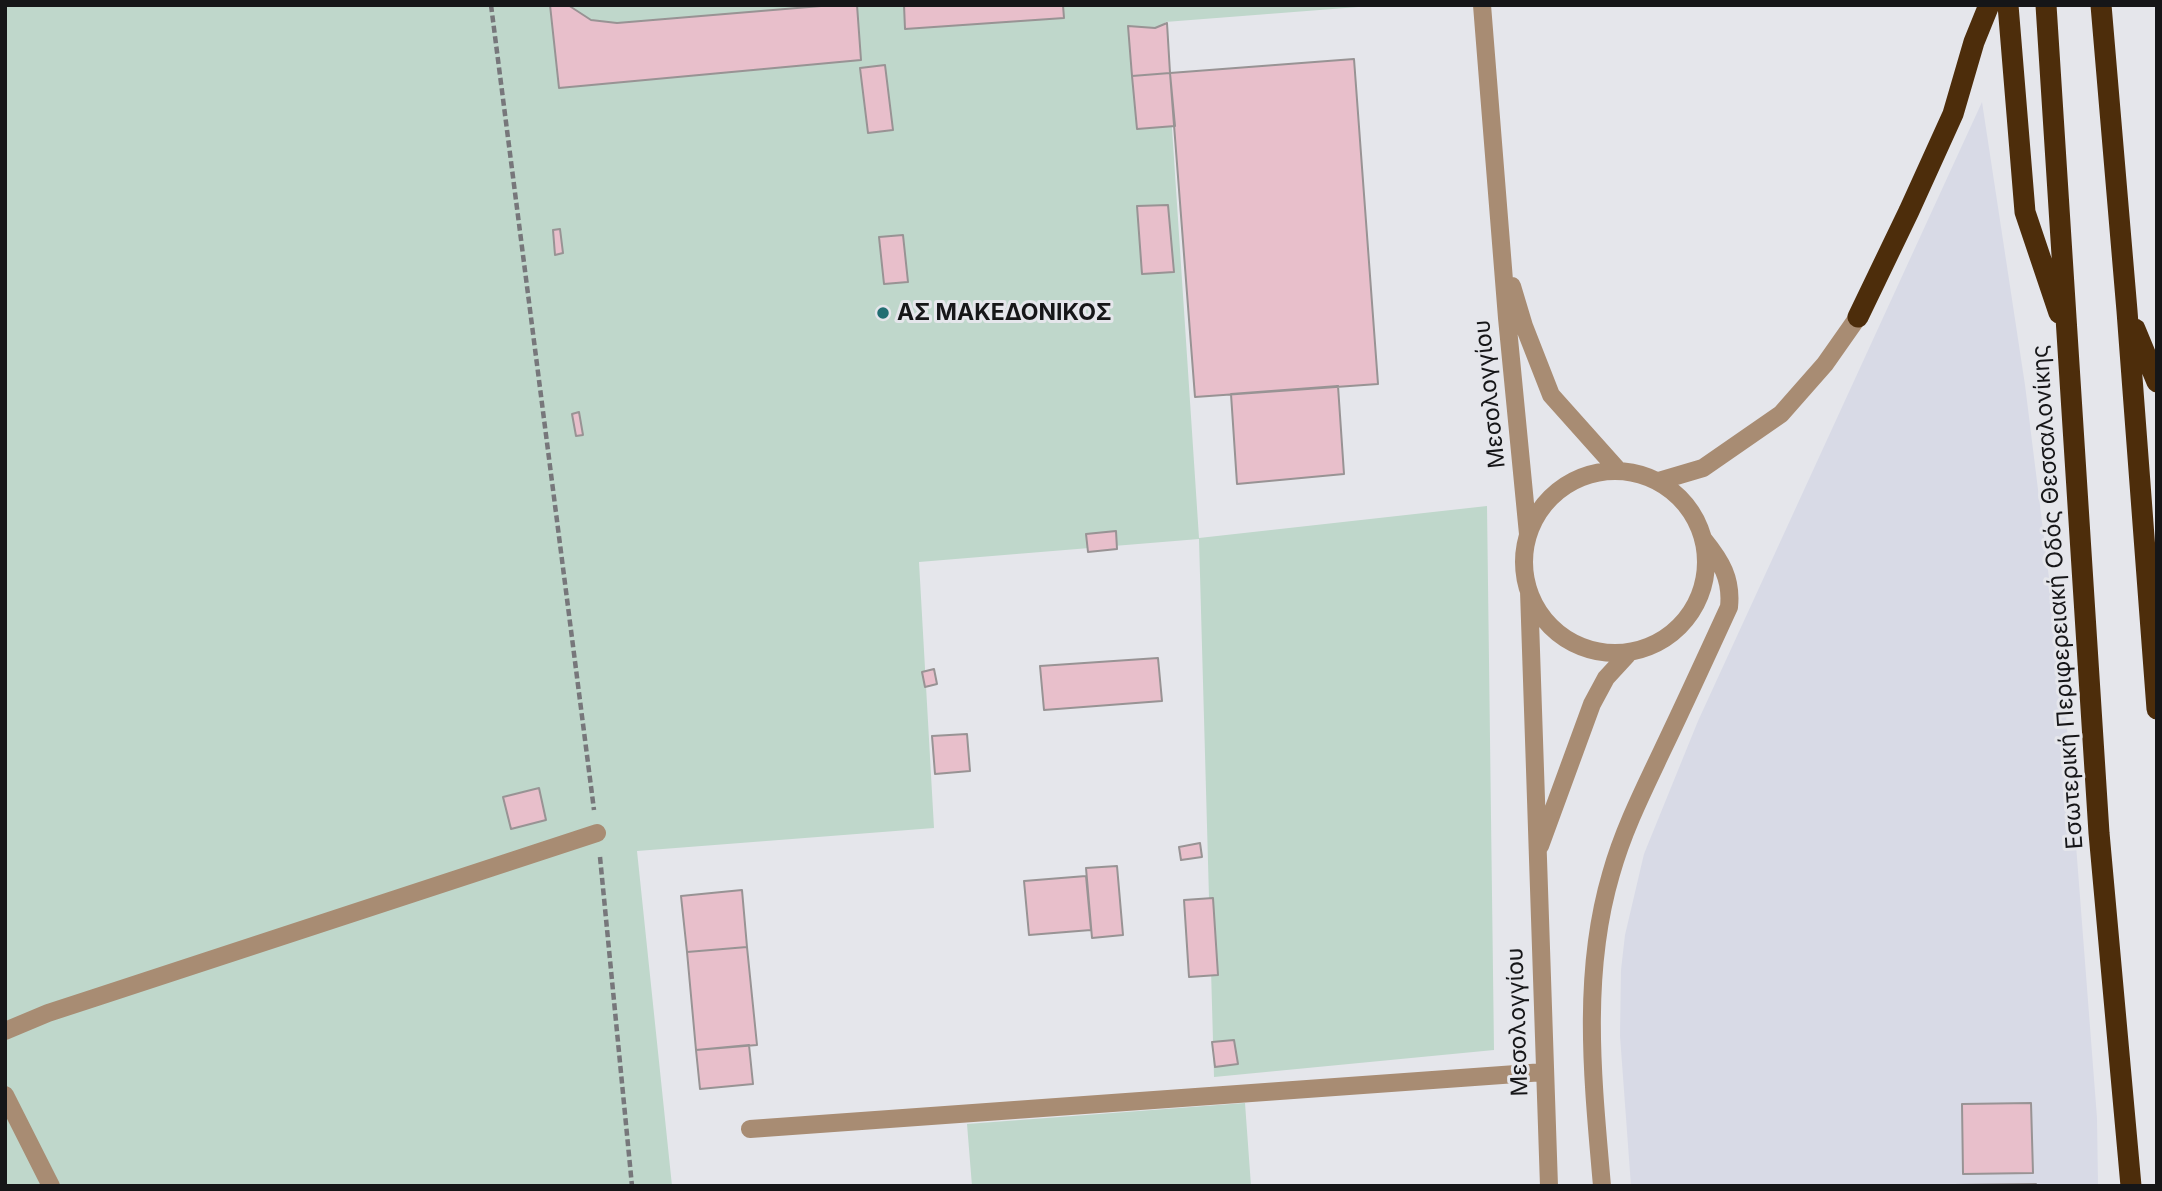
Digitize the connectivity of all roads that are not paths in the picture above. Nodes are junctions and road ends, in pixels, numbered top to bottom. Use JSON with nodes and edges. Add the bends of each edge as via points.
{"nodes":[{"id":1,"x":1482,"y":5,"type":"edge"},
{"id":2,"x":1989,"y":5,"type":"edge"},
{"id":3,"x":2008,"y":5,"type":"edge"},
{"id":4,"x":2046,"y":5,"type":"edge"},
{"id":5,"x":2101,"y":5,"type":"edge"},
{"id":6,"x":1502,"y":249,"type":"junction"},
{"id":7,"x":2127,"y":310,"type":"junction"},
{"id":8,"x":1858,"y":317,"type":"joint"},
{"id":9,"x":2069,"y":341,"type":"junction"},
{"id":10,"x":2157,"y":382,"type":"edge"},
{"id":11,"x":1618,"y":470,"type":"junction"},
{"id":12,"x":1659,"y":481,"type":"junction"},
{"id":13,"x":1528,"y":534,"type":"junction"},
{"id":14,"x":1704,"y":540,"type":"junction"},
{"id":15,"x":1529,"y":591,"type":"junction"},
{"id":16,"x":1629,"y":653,"type":"junction"},
{"id":17,"x":2157,"y":709,"type":"edge"},
{"id":18,"x":597,"y":833,"type":"road end"},
{"id":19,"x":1537,"y":856,"type":"junction"},
{"id":20,"x":5,"y":1031,"type":"edge"},
{"id":21,"x":1544,"y":1072,"type":"junction"},
{"id":22,"x":5,"y":1095,"type":"edge"},
{"id":23,"x":750,"y":1129,"type":"dead end"},
{"id":24,"x":51,"y":1186,"type":"edge"},
{"id":25,"x":1549,"y":1186,"type":"edge"},
{"id":26,"x":1602,"y":1186,"type":"edge"},
{"id":27,"x":2131,"y":1186,"type":"edge"}],
"edges":[{"from":1,"to":6,"type":"street","name":"Μεσολογγίου"},
{"from":2,"to":8,"type":"highway","via":[[1953,114]]},
{"from":3,"to":9,"type":"highway","via":[[2025,212]]},
{"from":4,"to":9,"type":"highway","name":"Εσωτερική Περιφερειακή Οδός Θεσσαλονίκης"},
{"from":5,"to":7,"type":"highway"},
{"from":6,"to":11,"type":"street","name":"Μεσολογγίου","via":[[1524,326],[1551,394]]},
{"from":6,"to":13,"type":"street","name":"Μεσολογγίου"},
{"from":7,"to":10,"type":"highway"},
{"from":7,"to":17,"type":"highway"},
{"from":8,"to":12,"type":"street","via":[[1781,414],[1703,468]]},
{"from":9,"to":27,"type":"highway","name":"Εσωτερική Περιφερειακή Οδός Θεσσαλονίκης","via":[[2099,833]]},
{"from":11,"to":12,"type":"street"},
{"from":11,"to":13,"type":"street","via":[[1589,474],[1563,487],[1542,507]]},
{"from":12,"to":14,"type":"street","via":[[1679,496],[1695,517]]},
{"from":13,"to":15,"type":"street","via":[[1524,562]]},
{"from":14,"to":16,"type":"street","via":[[1707,565],[1692,613],[1664,639]]},
{"from":14,"to":26,"type":"street","via":[[1727,575],[1729,607],[1627,827],[1598,937],[1591,1062]]},
{"from":15,"to":16,"type":"street","via":[[1542,620],[1559,634],[1604,653]]},
{"from":15,"to":19,"type":"street","name":"Μεσολογγίου"},
{"from":16,"to":19,"type":"street","name":"Μεσολογγίου","via":[[1606,678],[1592,704]]},
{"from":18,"to":20,"type":"street"},
{"from":19,"to":21,"type":"street","name":"Μεσολογγίου"},
{"from":21,"to":23,"type":"street"},
{"from":21,"to":25,"type":"street","name":"Μεσολογγίου"},
{"from":22,"to":24,"type":"street"}]}
